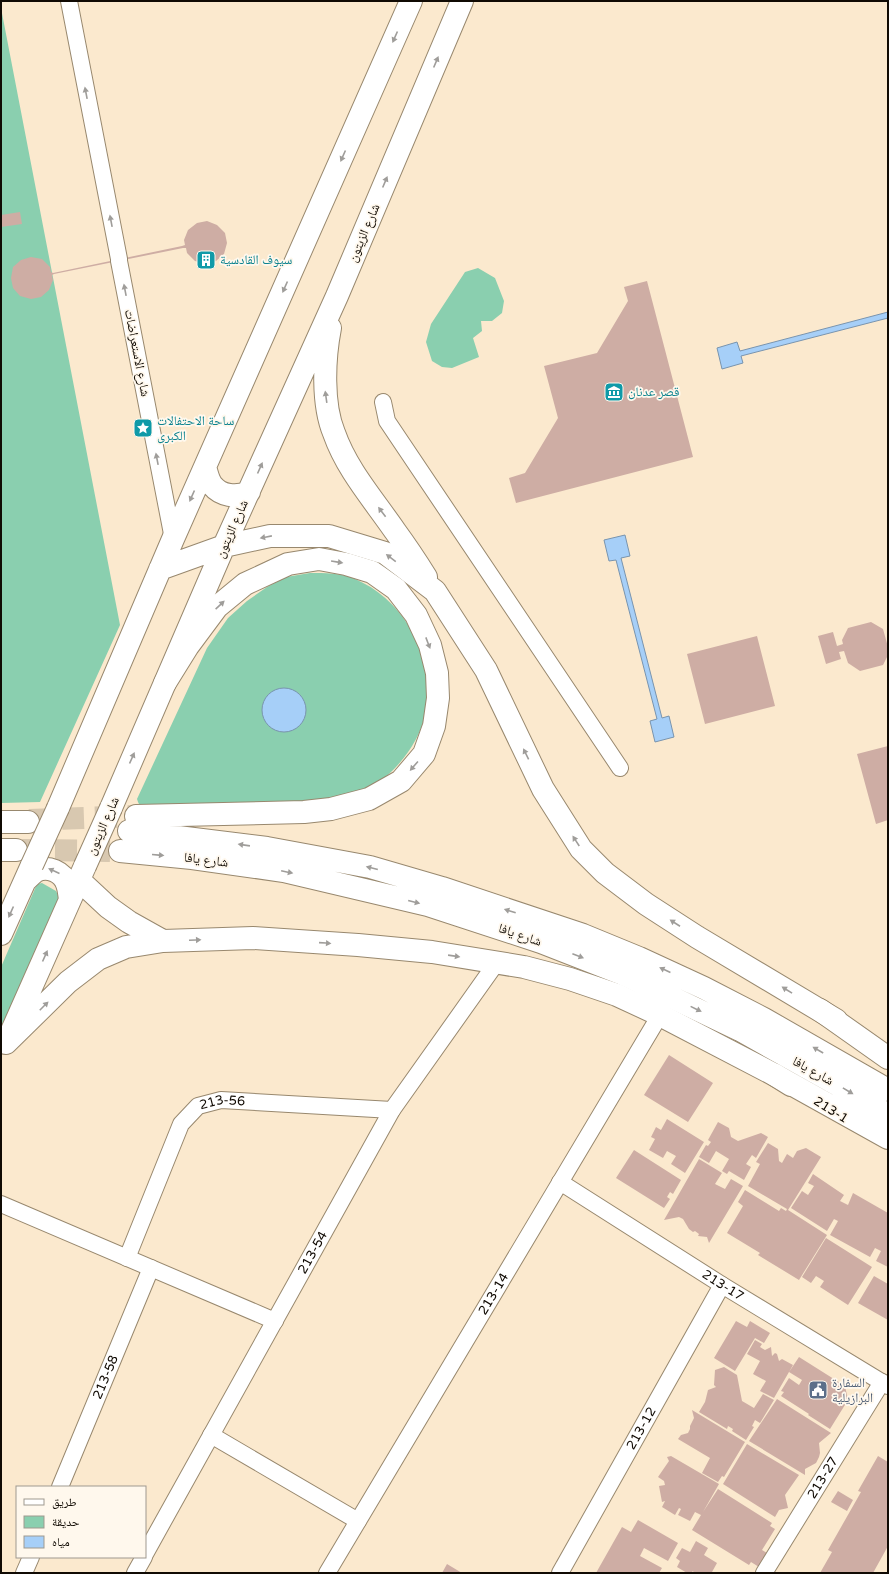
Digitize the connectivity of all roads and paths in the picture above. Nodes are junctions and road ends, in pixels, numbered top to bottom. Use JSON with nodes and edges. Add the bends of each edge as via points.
{"nodes":[{"id":1,"x":68,"y":1,"type":"edge"},
{"id":2,"x":411,"y":1,"type":"edge"},
{"id":3,"x":462,"y":1,"type":"edge"},
{"id":4,"x":337,"y":296,"type":"junction"},
{"id":5,"x":383,"y":402,"type":"dead end"},
{"id":6,"x":205,"y":467,"type":"junction"},
{"id":7,"x":249,"y":492,"type":"junction"},
{"id":8,"x":173,"y":539,"type":"junction"},
{"id":9,"x":224,"y":546,"type":"junction"},
{"id":10,"x":160,"y":569,"type":"junction"},
{"id":11,"x":435,"y":591,"type":"junction"},
{"id":12,"x":165,"y":683,"type":"junction"},
{"id":13,"x":620,"y":768,"type":"dead end"},
{"id":14,"x":120,"y":851,"type":"tunnel mouth"},
{"id":15,"x":28,"y":873,"type":"junction"},
{"id":16,"x":78,"y":882,"type":"junction"},
{"id":17,"x":1,"y":934,"type":"edge"},
{"id":18,"x":163,"y":941,"type":"junction"},
{"id":19,"x":497,"y":962,"type":"junction"},
{"id":20,"x":820,"y":1010,"type":"junction"},
{"id":21,"x":660,"y":1015,"type":"junction"},
{"id":22,"x":4,"y":1050,"type":"edge"},
{"id":23,"x":888,"y":1052,"type":"edge"},
{"id":24,"x":888,"y":1058,"type":"edge"},
{"id":25,"x":775,"y":1075,"type":"junction"},
{"id":26,"x":888,"y":1090,"type":"edge"},
{"id":27,"x":392,"y":1110,"type":"junction"},
{"id":28,"x":888,"y":1115,"type":"edge"},
{"id":29,"x":888,"y":1138,"type":"edge"},
{"id":30,"x":888,"y":1146,"type":"edge"},
{"id":31,"x":560,"y":1182,"type":"junction"},
{"id":32,"x":1,"y":1204,"type":"edge"},
{"id":33,"x":127,"y":1258,"type":"junction"},
{"id":34,"x":151,"y":1268,"type":"junction"},
{"id":35,"x":722,"y":1284,"type":"junction"},
{"id":36,"x":275,"y":1321,"type":"junction"},
{"id":37,"x":885,"y":1384,"type":"edge"},
{"id":38,"x":211,"y":1435,"type":"junction"},
{"id":39,"x":60,"y":1486,"type":"edge"},
{"id":40,"x":358,"y":1521,"type":"junction"},
{"id":41,"x":146,"y":1552,"type":"edge"},
{"id":42,"x":31,"y":1558,"type":"edge"},
{"id":43,"x":143,"y":1558,"type":"edge"},
{"id":44,"x":24,"y":1573,"type":"edge"},
{"id":45,"x":135,"y":1573,"type":"edge"},
{"id":46,"x":327,"y":1573,"type":"edge"},
{"id":47,"x":560,"y":1573,"type":"edge"},
{"id":48,"x":764,"y":1573,"type":"edge"}],
"edges":[{"from":8,"to":1,"type":"street","name":"شارع الاستعراضات","one_way":true},
{"from":2,"to":6,"type":"main road","one_way":true},
{"from":4,"to":3,"type":"main road","name":"شارع الزيتون","one_way":true},
{"from":7,"to":4,"type":"main road","name":"شارع الزيتون","one_way":true},
{"from":11,"to":4,"type":"main road","one_way":true,"via":[[396,531],[353,473],[333,433],[326,395],[326,348]]},
{"from":5,"to":13,"type":"street","via":[[387,421]]},
{"from":6,"to":7,"type":"main road","via":[[212,485],[218,490],[233,496]]},
{"from":6,"to":8,"type":"main road","one_way":true},
{"from":7,"to":9,"type":"main road","name":"شارع الزيتون"},
{"from":8,"to":10,"type":"main road"},
{"from":9,"to":10,"type":"main road"},
{"from":11,"to":9,"type":"main road","one_way":true,"via":[[385,553],[329,536],[270,536]]},
{"from":9,"to":12,"type":"main road","name":"شارع الزيتون"},
{"from":10,"to":15,"type":"main road","bridge":true},
{"from":20,"to":11,"type":"main road","one_way":true,"via":[[646,904],[605,873],[581,849],[543,789],[486,670]]},
{"from":16,"to":12,"type":"main road","name":"شارع الزيتون","one_way":true,"bridge":true},
{"from":12,"to":26,"type":"main road","name":"شارع يافا","via":[[216,607],[245,584],[288,564],[320,559],[372,572],[396,588],[416,615],[430,645],[437,673],[438,698],[434,726],[424,754],[401,781],[369,799],[331,809],[132,824],[370,867],[583,935],[704,988]]},
{"from":14,"to":28,"type":"main road","name":"شارع يافا","one_way":true,"via":[[284,871],[428,905],[535,940],[623,974],[740,1030]]},
{"from":16,"to":15,"type":"main road","one_way":true,"via":[[65,880],[54,870],[42,869]]},
{"from":15,"to":17,"type":"main road","one_way":true},
{"from":16,"to":18,"type":"main road","via":[[129,922]]},
{"from":22,"to":16,"type":"main road","name":"شارع الزيتون","one_way":true},
{"from":18,"to":19,"type":"main road","one_way":true,"via":[[253,938],[432,952]]},
{"from":22,"to":18,"type":"main road","one_way":true,"via":[[68,982],[98,959],[126,947]]},
{"from":19,"to":21,"type":"main road","via":[[570,978]]},
{"from":19,"to":27,"type":"street","name":"213-54"},
{"from":20,"to":23,"type":"main road"},
{"from":20,"to":24,"type":"main road"},
{"from":21,"to":25,"type":"main road"},
{"from":21,"to":31,"type":"street","name":"213-14"},
{"from":25,"to":29,"type":"main road"},
{"from":25,"to":30,"type":"main road","name":"213-1"},
{"from":27,"to":33,"type":"street","name":"213-56","via":[[221,1100],[198,1106],[181,1124]]},
{"from":27,"to":36,"type":"street","name":"213-54"},
{"from":31,"to":35,"type":"street","name":"213-17"},
{"from":31,"to":40,"type":"street","name":"213-14"},
{"from":32,"to":33,"type":"street"},
{"from":33,"to":34,"type":"street"},
{"from":34,"to":36,"type":"street"},
{"from":34,"to":39,"type":"street","name":"213-58"},
{"from":35,"to":37,"type":"street","name":"213-17"},
{"from":35,"to":47,"type":"street","name":"213-12"},
{"from":36,"to":38,"type":"street","name":"213-54"},
{"from":37,"to":48,"type":"street","name":"213-27"},
{"from":38,"to":40,"type":"street"},
{"from":38,"to":41,"type":"street","name":"213-54"},
{"from":40,"to":46,"type":"street","name":"213-14"},
{"from":42,"to":44,"type":"street"},
{"from":43,"to":45,"type":"street"}]}
